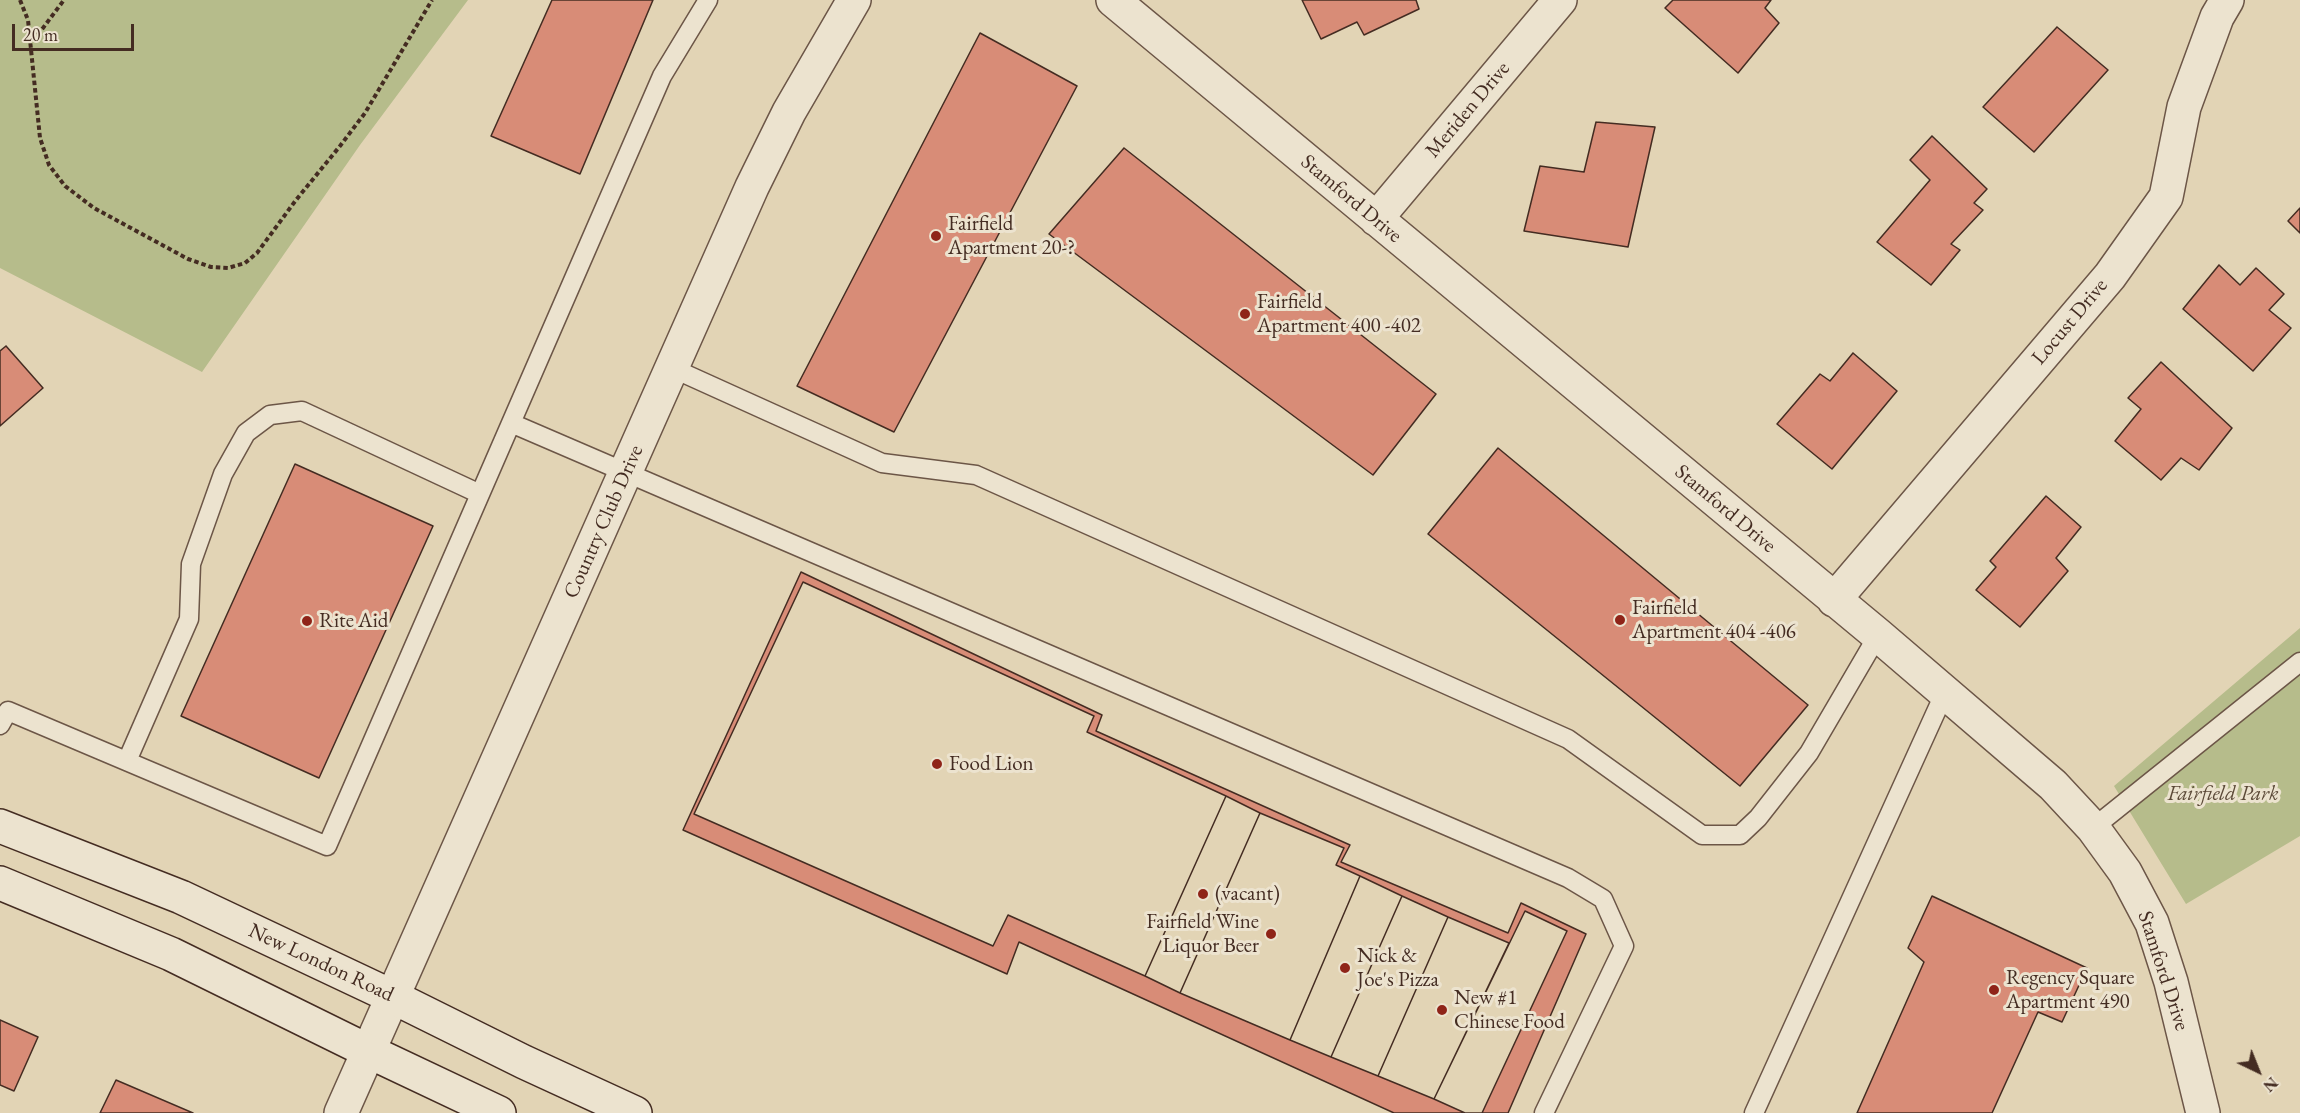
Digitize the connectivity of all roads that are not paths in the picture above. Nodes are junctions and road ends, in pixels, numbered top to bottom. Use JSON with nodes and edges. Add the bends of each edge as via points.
{"nodes":[{"id":1,"x":708,"y":0,"type":"edge"},
{"id":2,"x":854,"y":0,"type":"edge"},
{"id":3,"x":1113,"y":0,"type":"edge"},
{"id":4,"x":1560,"y":0,"type":"edge"},
{"id":5,"x":2227,"y":0,"type":"edge"},
{"id":6,"x":1376,"y":219,"type":"junction"},
{"id":7,"x":672,"y":368,"type":"junction"},
{"id":8,"x":511,"y":423,"type":"junction"},
{"id":9,"x":626,"y":472,"type":"junction"},
{"id":10,"x":480,"y":494,"type":"junction"},
{"id":11,"x":1834,"y":600,"type":"junction"},
{"id":12,"x":1878,"y":635,"type":"junction"},
{"id":13,"x":2300,"y":662,"type":"edge"},
{"id":14,"x":1945,"y":692,"type":"junction"},
{"id":15,"x":0,"y":725,"type":"edge"},
{"id":16,"x":127,"y":761,"type":"junction"},
{"id":17,"x":0,"y":826,"type":"edge"},
{"id":18,"x":2093,"y":828,"type":"junction"},
{"id":19,"x":0,"y":884,"type":"edge"},
{"id":20,"x":393,"y":997,"type":"junction"},
{"id":21,"x":368,"y":1051,"type":"junction"},
{"id":22,"x":341,"y":1113,"type":"edge"},
{"id":23,"x":499,"y":1113,"type":"edge"},
{"id":24,"x":635,"y":1113,"type":"edge"},
{"id":25,"x":1545,"y":1113,"type":"edge"},
{"id":26,"x":1754,"y":1113,"type":"edge"},
{"id":27,"x":2203,"y":1113,"type":"edge"}],
"edges":[{"from":1,"to":8,"type":"lane","via":[[662,76]]},
{"from":2,"to":7,"type":"street","name":"Country Club Drive","via":[[789,112]]},
{"from":3,"to":6,"type":"street","name":"Stamford Drive"},
{"from":4,"to":6,"type":"street","name":"Meriden Drive"},
{"from":5,"to":11,"type":"street","name":"Locust Drive","via":[[2184,107],[2166,196],[2110,276]]},
{"from":6,"to":11,"type":"street","name":"Stamford Drive"},
{"from":7,"to":9,"type":"street","name":"Country Club Drive"},
{"from":7,"to":12,"type":"lane","via":[[882,464],[975,475],[1568,739],[1702,835],[1740,835],[1758,818],[1809,753]]},
{"from":8,"to":9,"type":"lane"},
{"from":8,"to":10,"type":"lane"},
{"from":9,"to":20,"type":"street","name":"Country Club Drive"},
{"from":9,"to":25,"type":"lane","via":[[1568,878],[1603,899],[1624,946]]},
{"from":10,"to":16,"type":"lane","via":[[327,846]]},
{"from":10,"to":16,"type":"lane","via":[[302,411],[270,415],[246,433],[224,474],[191,564],[189,619]]},
{"from":11,"to":12,"type":"street","name":"Stamford Drive"},
{"from":12,"to":14,"type":"street","name":"Stamford Drive"},
{"from":13,"to":18,"type":"lane"},
{"from":14,"to":18,"type":"street","name":"Stamford Drive","via":[[2053,786]]},
{"from":14,"to":26,"type":"lane"},
{"from":15,"to":16,"type":"lane","via":[[8,711]]},
{"from":17,"to":20,"type":"street","name":"New London Road","via":[[181,897]]},
{"from":18,"to":27,"type":"street","name":"Stamford Drive","via":[[2125,872],[2152,923],[2171,982]]},
{"from":19,"to":21,"type":"street","via":[[171,954]]},
{"from":20,"to":21,"type":"street","name":"Country Club Drive"},
{"from":20,"to":24,"type":"street","name":"New London Road"},
{"from":21,"to":22,"type":"street","name":"Country Club Drive"},
{"from":21,"to":23,"type":"street"}]}
